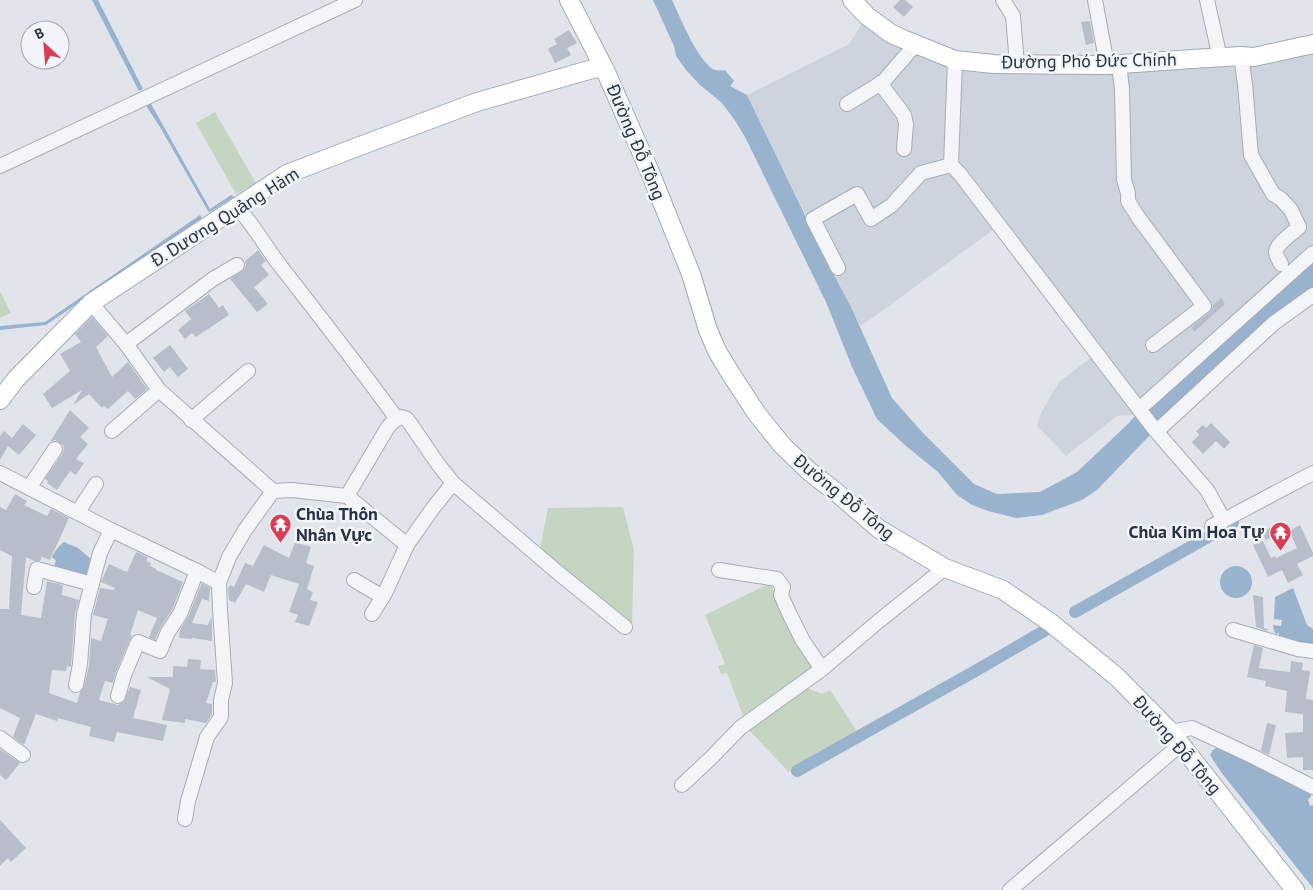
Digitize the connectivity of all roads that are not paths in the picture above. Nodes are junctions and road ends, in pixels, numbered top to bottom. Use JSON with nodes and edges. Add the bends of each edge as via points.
{"nodes":[{"id":1,"x":355,"y":0,"type":"edge"},
{"id":2,"x":568,"y":0,"type":"edge"},
{"id":3,"x":852,"y":0,"type":"edge"},
{"id":4,"x":1003,"y":0,"type":"edge"},
{"id":5,"x":1095,"y":0,"type":"edge"},
{"id":6,"x":1207,"y":0,"type":"edge"},
{"id":7,"x":1313,"y":44,"type":"edge"},
{"id":8,"x":915,"y":45,"type":"junction"},
{"id":9,"x":1241,"y":56,"type":"junction"},
{"id":10,"x":1220,"y":58,"type":"junction"},
{"id":11,"x":955,"y":60,"type":"junction"},
{"id":12,"x":1113,"y":64,"type":"junction"},
{"id":13,"x":1017,"y":65,"type":"junction"},
{"id":14,"x":605,"y":70,"type":"junction"},
{"id":15,"x":880,"y":83,"type":"junction"},
{"id":16,"x":847,"y":104,"type":"dead end"},
{"id":17,"x":904,"y":144,"type":"dead end"},
{"id":18,"x":951,"y":165,"type":"junction"},
{"id":19,"x":0,"y":166,"type":"edge"},
{"id":20,"x":237,"y":207,"type":"junction"},
{"id":21,"x":1313,"y":253,"type":"edge"},
{"id":22,"x":1281,"y":264,"type":"dead end"},
{"id":23,"x":237,"y":265,"type":"dead end"},
{"id":24,"x":838,"y":268,"type":"dead end"},
{"id":25,"x":1313,"y":294,"type":"edge"},
{"id":26,"x":91,"y":303,"type":"junction"},
{"id":27,"x":126,"y":344,"type":"junction"},
{"id":28,"x":1153,"y":345,"type":"dead end"},
{"id":29,"x":248,"y":371,"type":"dead end"},
{"id":30,"x":158,"y":390,"type":"junction"},
{"id":31,"x":0,"y":400,"type":"edge"},
{"id":32,"x":1143,"y":407,"type":"junction"},
{"id":33,"x":191,"y":420,"type":"junction"},
{"id":34,"x":397,"y":420,"type":"junction"},
{"id":35,"x":1156,"y":430,"type":"junction"},
{"id":36,"x":112,"y":431,"type":"dead end"},
{"id":37,"x":55,"y":449,"type":"dead end"},
{"id":38,"x":0,"y":473,"type":"edge"},
{"id":39,"x":1313,"y":473,"type":"edge"},
{"id":40,"x":454,"y":483,"type":"junction"},
{"id":41,"x":96,"y":484,"type":"dead end"},
{"id":42,"x":29,"y":488,"type":"junction"},
{"id":43,"x":273,"y":491,"type":"junction"},
{"id":44,"x":347,"y":496,"type":"junction"},
{"id":45,"x":78,"y":512,"type":"junction"},
{"id":46,"x":111,"y":530,"type":"junction"},
{"id":47,"x":407,"y":545,"type":"junction"},
{"id":48,"x":946,"y":568,"type":"junction"},
{"id":49,"x":719,"y":570,"type":"dead end"},
{"id":50,"x":197,"y":571,"type":"junction"},
{"id":51,"x":354,"y":580,"type":"dead end"},
{"id":52,"x":219,"y":583,"type":"junction"},
{"id":53,"x":92,"y":584,"type":"junction"},
{"id":54,"x":34,"y":587,"type":"dead end"},
{"id":55,"x":383,"y":597,"type":"junction"},
{"id":56,"x":372,"y":614,"type":"dead end"},
{"id":57,"x":625,"y":627,"type":"dead end"},
{"id":58,"x":1233,"y":630,"type":"dead end"},
{"id":59,"x":1313,"y":651,"type":"edge"},
{"id":60,"x":822,"y":669,"type":"junction"},
{"id":61,"x":76,"y":685,"type":"dead end"},
{"id":62,"x":118,"y":696,"type":"dead end"},
{"id":63,"x":0,"y":738,"type":"edge"},
{"id":64,"x":1176,"y":738,"type":"junction"},
{"id":65,"x":23,"y":755,"type":"dead end"},
{"id":66,"x":682,"y":784,"type":"dead end"},
{"id":67,"x":1313,"y":787,"type":"edge"},
{"id":68,"x":185,"y":819,"type":"dead end"},
{"id":69,"x":1010,"y":890,"type":"edge"},
{"id":70,"x":1295,"y":890,"type":"edge"}],
"edges":[{"from":1,"to":19,"type":"street"},
{"from":2,"to":14,"type":"main road","name":"Đường Đỗ Tông"},
{"from":3,"to":8,"type":"main road","name":"Đường Phó Đức Chính","via":[[884,29]]},
{"from":4,"to":13,"type":"street","via":[[1014,16]]},
{"from":5,"to":12,"type":"street"},
{"from":6,"to":10,"type":"street"},
{"from":7,"to":9,"type":"main road","name":"Đường Phó Đức Chính","via":[[1254,57]]},
{"from":8,"to":11,"type":"main road","name":"Đường Phó Đức Chính"},
{"from":8,"to":15,"type":"street"},
{"from":9,"to":10,"type":"main road","name":"Đường Phó Đức Chính"},
{"from":9,"to":22,"type":"street","via":[[1251,155],[1273,194],[1291,210],[1299,227],[1276,249],[1275,254]]},
{"from":10,"to":12,"type":"main road","name":"Đường Phó Đức Chính"},
{"from":11,"to":13,"type":"main road","name":"Đường Phó Đức Chính"},
{"from":11,"to":18,"type":"street"},
{"from":12,"to":13,"type":"main road","name":"Đường Phó Đức Chính"},
{"from":12,"to":28,"type":"street","via":[[1122,89],[1124,180],[1128,201],[1204,306]]},
{"from":14,"to":20,"type":"main road","name":"Đ. Dương Quảng Hàm","via":[[596,68],[477,102],[361,145],[287,174]]},
{"from":14,"to":48,"type":"main road","name":"Đường Đỗ Tông","via":[[650,172],[708,330],[729,371],[757,414],[810,472],[879,529]]},
{"from":15,"to":16,"type":"street"},
{"from":15,"to":17,"type":"street","via":[[904,115]]},
{"from":18,"to":24,"type":"street","via":[[921,173],[892,205],[871,220],[857,194],[813,219]]},
{"from":18,"to":32,"type":"street"},
{"from":20,"to":26,"type":"main road","name":"Đ. Dương Quảng Hàm"},
{"from":20,"to":34,"type":"street"},
{"from":21,"to":32,"type":"street"},
{"from":23,"to":27,"type":"street","via":[[212,279]]},
{"from":25,"to":35,"type":"street","via":[[1274,323]]},
{"from":26,"to":27,"type":"street"},
{"from":26,"to":31,"type":"main road","name":"Đ. Dương Quảng Hàm","via":[[16,379]]},
{"from":27,"to":30,"type":"street"},
{"from":29,"to":33,"type":"street"},
{"from":30,"to":33,"type":"street"},
{"from":30,"to":36,"type":"street"},
{"from":32,"to":35,"type":"street"},
{"from":33,"to":43,"type":"street"},
{"from":34,"to":40,"type":"street","via":[[407,419]]},
{"from":34,"to":44,"type":"street","via":[[388,426]]},
{"from":35,"to":39,"type":"street","via":[[1207,490],[1218,523]]},
{"from":37,"to":42,"type":"street"},
{"from":38,"to":42,"type":"street"},
{"from":40,"to":47,"type":"street"},
{"from":40,"to":57,"type":"street"},
{"from":41,"to":45,"type":"street"},
{"from":42,"to":45,"type":"street"},
{"from":43,"to":44,"type":"street"},
{"from":43,"to":52,"type":"street","via":[[229,557]]},
{"from":44,"to":47,"type":"street"},
{"from":45,"to":46,"type":"street"},
{"from":46,"to":50,"type":"street"},
{"from":46,"to":53,"type":"street","via":[[100,553]]},
{"from":47,"to":55,"type":"street"},
{"from":48,"to":60,"type":"street"},
{"from":48,"to":64,"type":"main road","name":"Đường Đỗ Tông","via":[[1002,590],[1051,622],[1117,676]]},
{"from":49,"to":60,"type":"street","via":[[785,582],[781,595]]},
{"from":50,"to":52,"type":"street"},
{"from":50,"to":62,"type":"street","via":[[180,614],[160,651],[138,642]]},
{"from":51,"to":55,"type":"street"},
{"from":52,"to":68,"type":"street","via":[[224,683],[221,716],[207,737]]},
{"from":53,"to":54,"type":"street","via":[[37,569]]},
{"from":53,"to":61,"type":"street","via":[[84,614]]},
{"from":55,"to":56,"type":"street"},
{"from":58,"to":59,"type":"street"},
{"from":60,"to":66,"type":"street","via":[[740,728]]},
{"from":63,"to":65,"type":"street"},
{"from":64,"to":67,"type":"street","via":[[1192,728]]},
{"from":64,"to":69,"type":"street"},
{"from":64,"to":70,"type":"main road","name":"Đường Đỗ Tông"}]}
